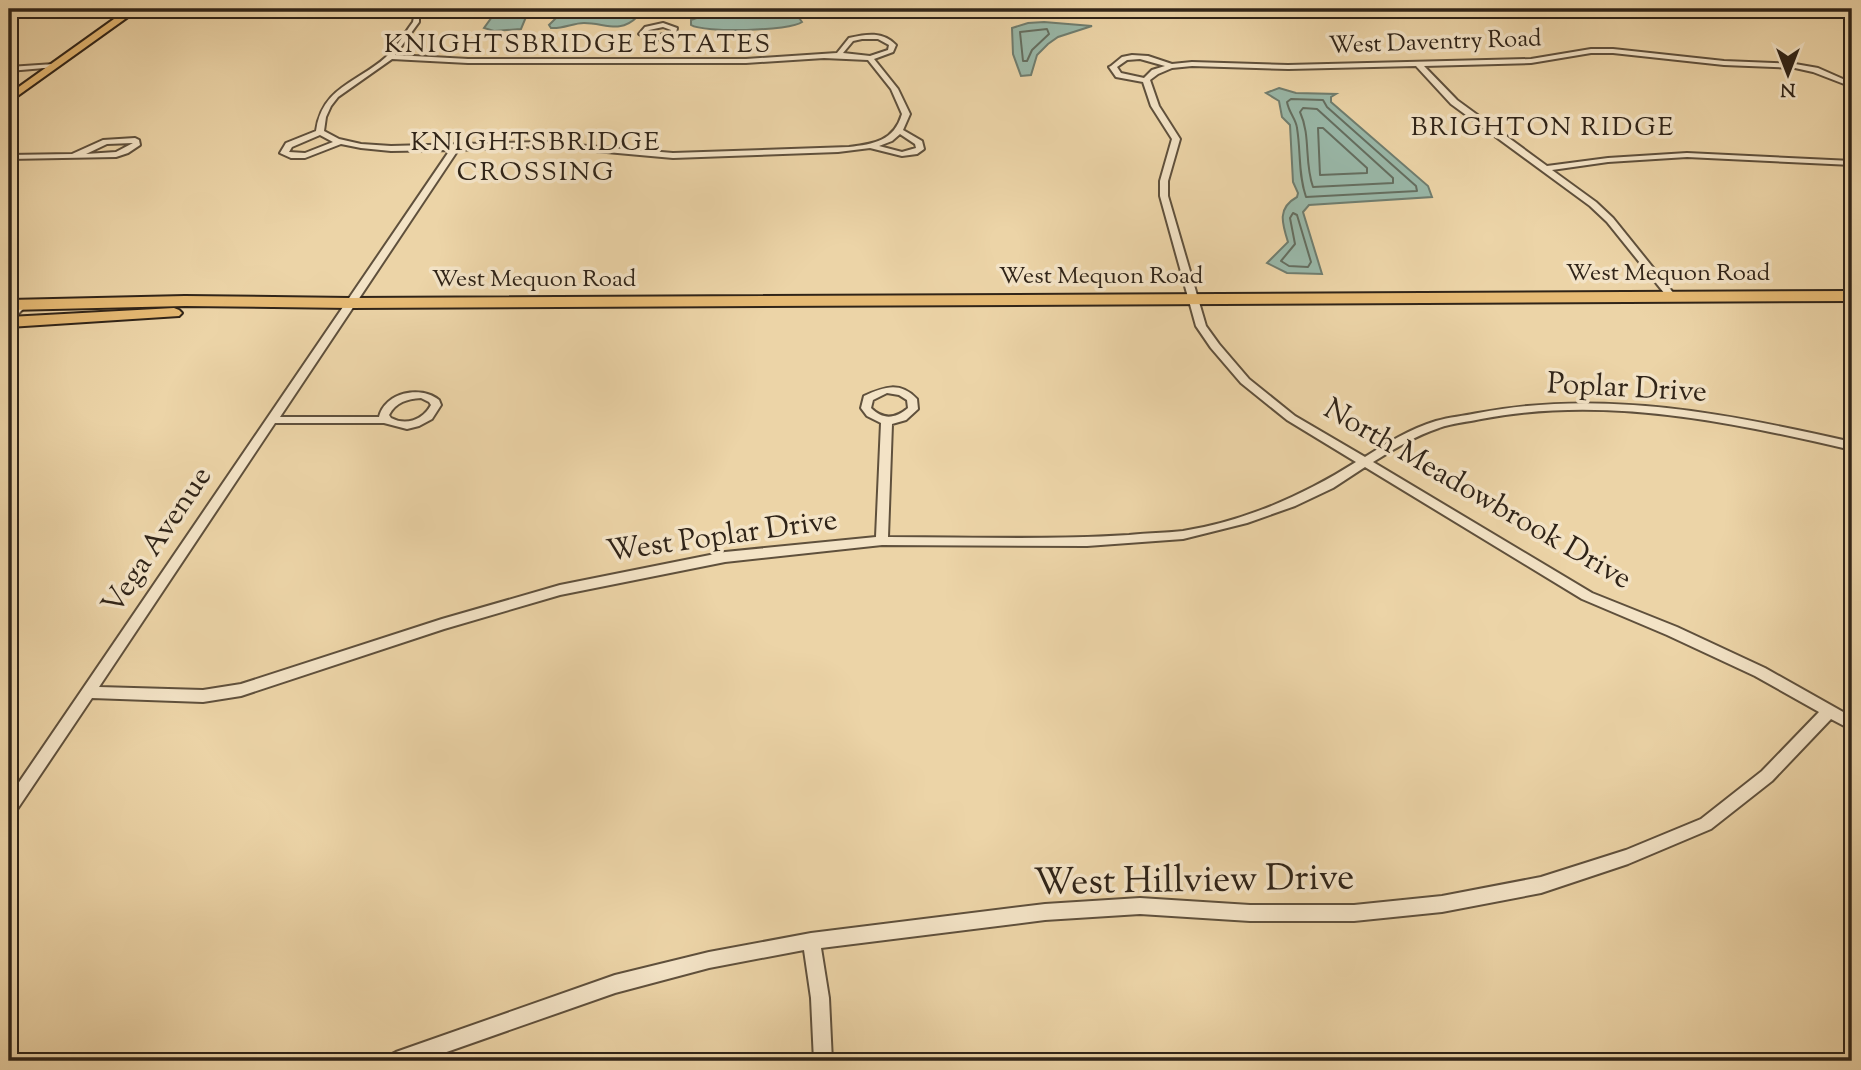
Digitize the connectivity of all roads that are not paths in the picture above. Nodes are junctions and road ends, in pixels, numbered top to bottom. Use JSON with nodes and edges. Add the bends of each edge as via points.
{"nodes":[{"id":1,"x":176,"y":9,"type":"edge"},
{"id":2,"x":407,"y":9,"type":"edge"},
{"id":3,"x":113,"y":10,"type":"edge"},
{"id":4,"x":132,"y":11,"type":"edge"},
{"id":5,"x":656,"y":38,"type":"dead end"},
{"id":6,"x":840,"y":53,"type":"junction"},
{"id":7,"x":390,"y":57,"type":"junction"},
{"id":8,"x":870,"y":58,"type":"junction"},
{"id":9,"x":646,"y":60,"type":"junction"},
{"id":10,"x":1418,"y":64,"type":"junction"},
{"id":11,"x":32,"y":66,"type":"junction"},
{"id":12,"x":54,"y":66,"type":"junction"},
{"id":13,"x":1171,"y":66,"type":"junction"},
{"id":14,"x":9,"y":67,"type":"edge"},
{"id":15,"x":1852,"y":76,"type":"edge"},
{"id":16,"x":1840,"y":78,"type":"junction"},
{"id":17,"x":1146,"y":80,"type":"junction"},
{"id":18,"x":9,"y":83,"type":"edge"},
{"id":19,"x":1852,"y":85,"type":"edge"},
{"id":20,"x":9,"y":99,"type":"edge"},
{"id":21,"x":320,"y":132,"type":"junction"},
{"id":22,"x":901,"y":132,"type":"junction"},
{"id":23,"x":338,"y":143,"type":"junction"},
{"id":24,"x":871,"y":146,"type":"junction"},
{"id":25,"x":456,"y":147,"type":"junction"},
{"id":26,"x":74,"y":156,"type":"junction"},
{"id":27,"x":9,"y":157,"type":"edge"},
{"id":28,"x":1852,"y":163,"type":"edge"},
{"id":29,"x":1543,"y":169,"type":"junction"},
{"id":30,"x":1852,"y":296,"type":"edge"},
{"id":31,"x":1672,"y":297,"type":"junction"},
{"id":32,"x":1193,"y":299,"type":"junction"},
{"id":33,"x":350,"y":303,"type":"junction"},
{"id":34,"x":15,"y":305,"type":"edge"},
{"id":35,"x":9,"y":320,"type":"edge"},
{"id":36,"x":273,"y":419,"type":"junction"},
{"id":37,"x":386,"y":420,"type":"dead end"},
{"id":38,"x":887,"y":420,"type":"dead end"},
{"id":39,"x":1852,"y":446,"type":"edge"},
{"id":40,"x":1364,"y":461,"type":"junction"},
{"id":41,"x":881,"y":541,"type":"junction"},
{"id":42,"x":87,"y":692,"type":"junction"},
{"id":43,"x":1829,"y":711,"type":"junction"},
{"id":44,"x":1852,"y":724,"type":"edge"},
{"id":45,"x":9,"y":808,"type":"edge"},
{"id":46,"x":811,"y":942,"type":"junction"},
{"id":47,"x":396,"y":1061,"type":"edge"},
{"id":48,"x":823,"y":1061,"type":"edge"}],
"edges":[{"from":1,"to":4,"type":"street"},
{"from":2,"to":7,"type":"street","via":[[417,16],[416,22]]},
{"from":3,"to":4,"type":"street"},
{"from":3,"to":11,"type":"main road"},
{"from":4,"to":12,"type":"main road"},
{"from":5,"to":9,"type":"street"},
{"from":6,"to":8,"type":"street"},
{"from":6,"to":8,"type":"street","via":[[851,39],[860,37],[883,37],[893,45],[891,51]]},
{"from":6,"to":9,"type":"street","via":[[779,60]]},
{"from":7,"to":9,"type":"street"},
{"from":7,"to":21,"type":"street","via":[[338,91],[320,120]]},
{"from":8,"to":22,"type":"street","via":[[906,114]]},
{"from":10,"to":13,"type":"street","name":"West Daventry Road"},
{"from":10,"to":16,"type":"street","name":"West Daventry Road","via":[[1531,61],[1613,51],[1795,66]]},
{"from":10,"to":29,"type":"street","via":[[1454,102]]},
{"from":11,"to":12,"type":"street"},
{"from":11,"to":14,"type":"street"},
{"from":11,"to":18,"type":"main road"},
{"from":12,"to":20,"type":"main road"},
{"from":13,"to":17,"type":"street","name":"West Daventry Road"},
{"from":13,"to":17,"type":"street","via":[[1137,57],[1125,58],[1113,67],[1119,75]]},
{"from":15,"to":16,"type":"street"},
{"from":16,"to":19,"type":"street"},
{"from":17,"to":32,"type":"street","name":"North Meadowbrook Drive","via":[[1155,106],[1174,133],[1164,196]]},
{"from":21,"to":23,"type":"street"},
{"from":21,"to":23,"type":"street","via":[[289,145],[284,153],[305,156]]},
{"from":22,"to":24,"type":"street"},
{"from":22,"to":24,"type":"street","via":[[919,143],[920,149],[900,155]]},
{"from":23,"to":25,"type":"street"},
{"from":24,"to":25,"type":"street","via":[[670,155],[551,144]]},
{"from":25,"to":33,"type":"street","name":"Vega Avenue"},
{"from":26,"to":26,"type":"street","via":[[124,153],[137,143],[118,139]]},
{"from":26,"to":27,"type":"street"},
{"from":28,"to":29,"type":"street","via":[[1687,155]]},
{"from":29,"to":31,"type":"street","via":[[1593,204]]},
{"from":30,"to":31,"type":"main road","name":"West Mequon Road"},
{"from":31,"to":32,"type":"main road","name":"West Mequon Road"},
{"from":32,"to":33,"type":"main road","name":"West Mequon Road"},
{"from":32,"to":40,"type":"street","name":"North Meadowbrook Drive","via":[[1201,326],[1245,381],[1291,418]]},
{"from":33,"to":34,"type":"main road","name":"West Mequon Road","via":[[185,300]]},
{"from":33,"to":35,"type":"main road","name":"West Mequon Road"},
{"from":33,"to":36,"type":"street","name":"Vega Avenue"},
{"from":34,"to":35,"type":"street"},
{"from":36,"to":37,"type":"street"},
{"from":36,"to":42,"type":"street","name":"Vega Avenue"},
{"from":38,"to":41,"type":"street"},
{"from":39,"to":40,"type":"street","name":"Poplar Drive","via":[[1694,415],[1553,406],[1438,424]]},
{"from":40,"to":41,"type":"street","name":"West Poplar Drive","via":[[1291,503],[1183,535],[1087,542]]},
{"from":40,"to":43,"type":"street","name":"North Meadowbrook Drive","via":[[1587,596],[1760,672]]},
{"from":41,"to":42,"type":"street","name":"West Poplar Drive","via":[[725,557],[561,590],[241,690],[203,696]]},
{"from":42,"to":45,"type":"street","name":"Vega Avenue"},
{"from":43,"to":44,"type":"street","name":"North Meadowbrook Drive"},
{"from":43,"to":46,"type":"street","name":"West Hillview Drive","via":[[1767,776],[1706,824],[1628,857],[1541,885],[1442,904],[1354,914],[1127,907],[1045,912]]},
{"from":46,"to":47,"type":"street","name":"West Hillview Drive","via":[[615,984]]},
{"from":46,"to":48,"type":"street"}]}
